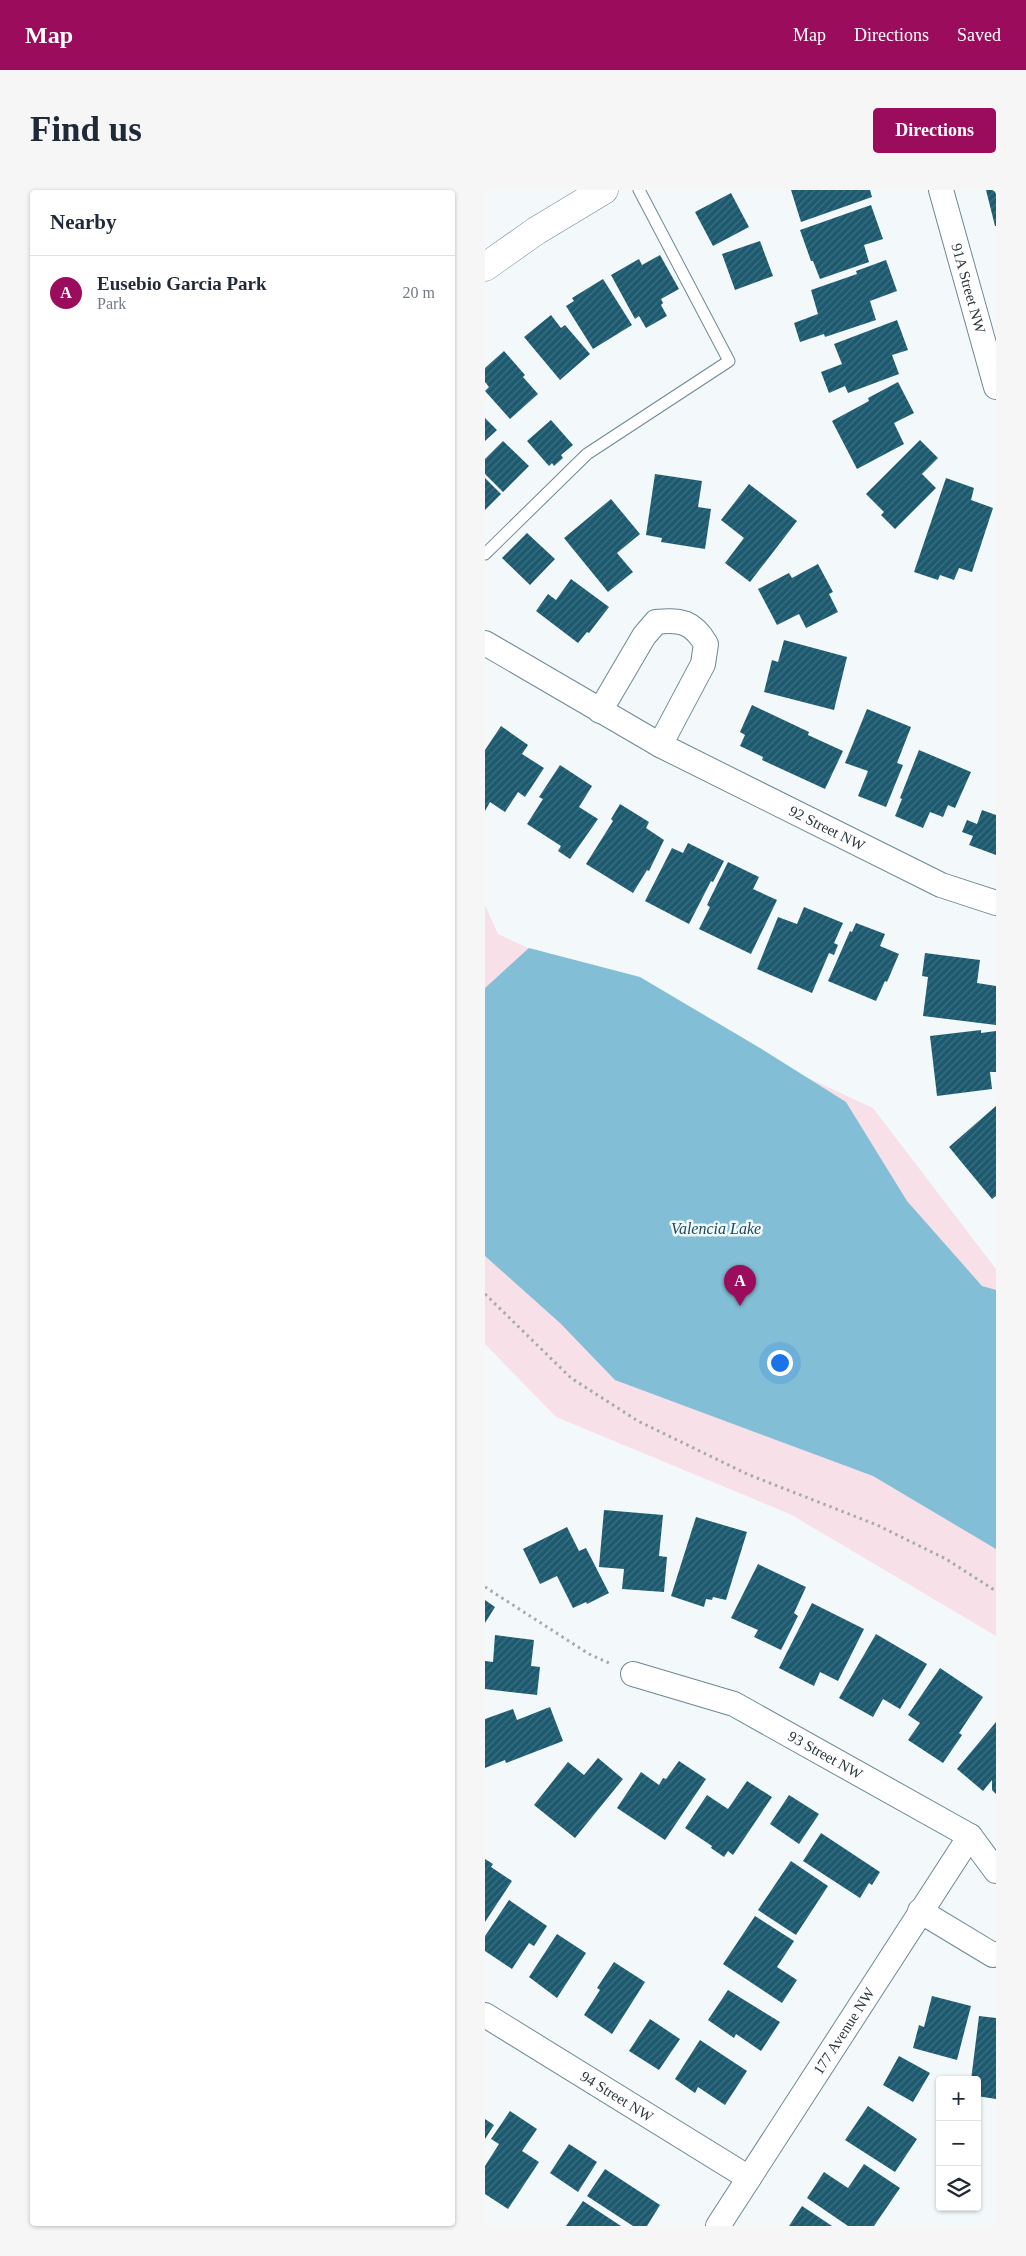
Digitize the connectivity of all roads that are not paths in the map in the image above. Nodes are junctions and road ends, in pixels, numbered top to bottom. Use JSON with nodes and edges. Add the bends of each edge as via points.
{"nodes":[{"id":1,"x":604,"y":190,"type":"edge"},
{"id":2,"x":639,"y":190,"type":"edge"},
{"id":3,"x":941,"y":190,"type":"edge"},
{"id":4,"x":485,"y":267,"type":"edge"},
{"id":5,"x":995,"y":387,"type":"edge"},
{"id":6,"x":485,"y":554,"type":"edge"},
{"id":7,"x":485,"y":643,"type":"edge"},
{"id":8,"x":600,"y":711,"type":"junction"},
{"id":9,"x":660,"y":745,"type":"junction"},
{"id":10,"x":996,"y":903,"type":"edge"},
{"id":11,"x":633,"y":1674,"type":"road end"},
{"id":12,"x":969,"y":1836,"type":"junction"},
{"id":13,"x":996,"y":1871,"type":"edge"},
{"id":14,"x":920,"y":1911,"type":"junction"},
{"id":15,"x":996,"y":1954,"type":"edge"},
{"id":16,"x":485,"y":2015,"type":"edge"},
{"id":17,"x":749,"y":2178,"type":"junction"},
{"id":18,"x":718,"y":2226,"type":"edge"}],
"edges":[{"from":1,"to":4,"type":"street","via":[[536,231]]},
{"from":2,"to":6,"type":"lane","via":[[729,361],[587,454]]},
{"from":3,"to":5,"type":"street","name":"91A Street NW"},
{"from":7,"to":8,"type":"street","name":"92 Street NW"},
{"from":8,"to":9,"type":"street","name":"92 Street NW"},
{"from":8,"to":9,"type":"street","via":[[644,636],[656,622],[676,620],[690,626],[707,644],[703,664]]},
{"from":9,"to":10,"type":"street","name":"92 Street NW","via":[[941,884]]},
{"from":11,"to":12,"type":"street","name":"93 Street NW","via":[[734,1704]]},
{"from":12,"to":13,"type":"street","name":"93 Street NW"},
{"from":12,"to":14,"type":"street","name":"177 Avenue NW"},
{"from":14,"to":15,"type":"street"},
{"from":14,"to":17,"type":"street","name":"177 Avenue NW"},
{"from":16,"to":17,"type":"street","name":"94 Street NW"},
{"from":17,"to":18,"type":"street","name":"177 Avenue NW"}]}
